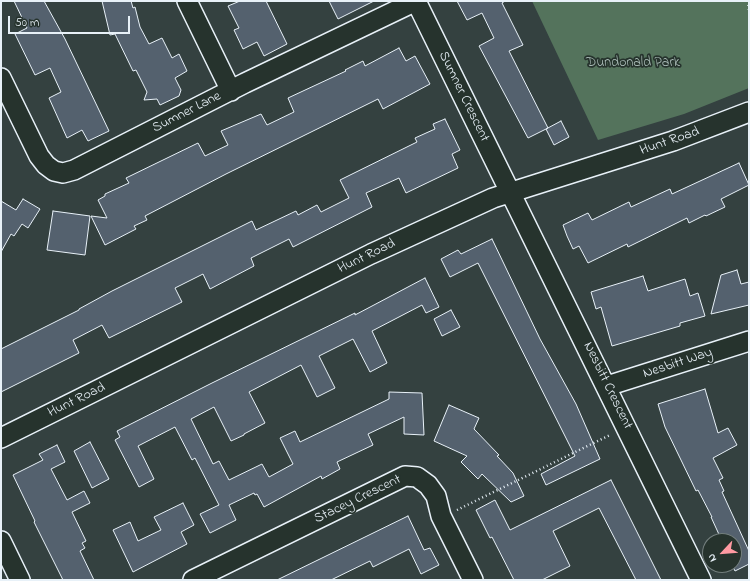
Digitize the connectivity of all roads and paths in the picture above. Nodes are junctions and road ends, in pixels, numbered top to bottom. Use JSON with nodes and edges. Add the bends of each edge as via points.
{"nodes":[{"id":1,"x":187,"y":1,"type":"edge"},
{"id":2,"x":416,"y":1,"type":"edge"},
{"id":3,"x":748,"y":1,"type":"edge"},
{"id":4,"x":749,"y":11,"type":"edge"},
{"id":5,"x":1,"y":78,"type":"edge"},
{"id":6,"x":231,"y":91,"type":"junction"},
{"id":7,"x":749,"y":112,"type":"edge"},
{"id":8,"x":511,"y":193,"type":"junction"},
{"id":9,"x":749,"y":341,"type":"edge"},
{"id":10,"x":607,"y":386,"type":"junction"},
{"id":11,"x":626,"y":426,"type":"junction"},
{"id":12,"x":1,"y":438,"type":"edge"},
{"id":13,"x":457,"y":510,"type":"dead end"},
{"id":14,"x":1,"y":541,"type":"edge"},
{"id":15,"x":20,"y":580,"type":"edge"},
{"id":16,"x":193,"y":580,"type":"edge"},
{"id":17,"x":473,"y":580,"type":"edge"},
{"id":18,"x":701,"y":580,"type":"edge"}],
"edges":[{"from":1,"to":6,"type":"street"},
{"from":2,"to":6,"type":"street","name":"Sumner Lane"},
{"from":2,"to":8,"type":"street","name":"Sumner Crescent"},
{"from":3,"to":4,"type":"path"},
{"from":5,"to":6,"type":"street","name":"Sumner Lane","via":[[39,156],[54,171],[63,172],[74,170]]},
{"from":7,"to":8,"type":"street","name":"Hunt Road","via":[[673,141]]},
{"from":8,"to":10,"type":"street","name":"Nesbitt Crescent"},
{"from":8,"to":12,"type":"street","name":"Hunt Road","via":[[493,198],[372,254]]},
{"from":9,"to":10,"type":"street","name":"Nesbitt Way"},
{"from":10,"to":11,"type":"street","name":"Nesbitt Crescent"},
{"from":11,"to":13,"type":"path"},
{"from":11,"to":18,"type":"street","name":"Nesbitt Crescent"},
{"from":14,"to":15,"type":"street"},
{"from":16,"to":17,"type":"street","name":"Stacey Crescent","via":[[404,476],[417,477],[428,485],[436,496],[442,516]]}]}
